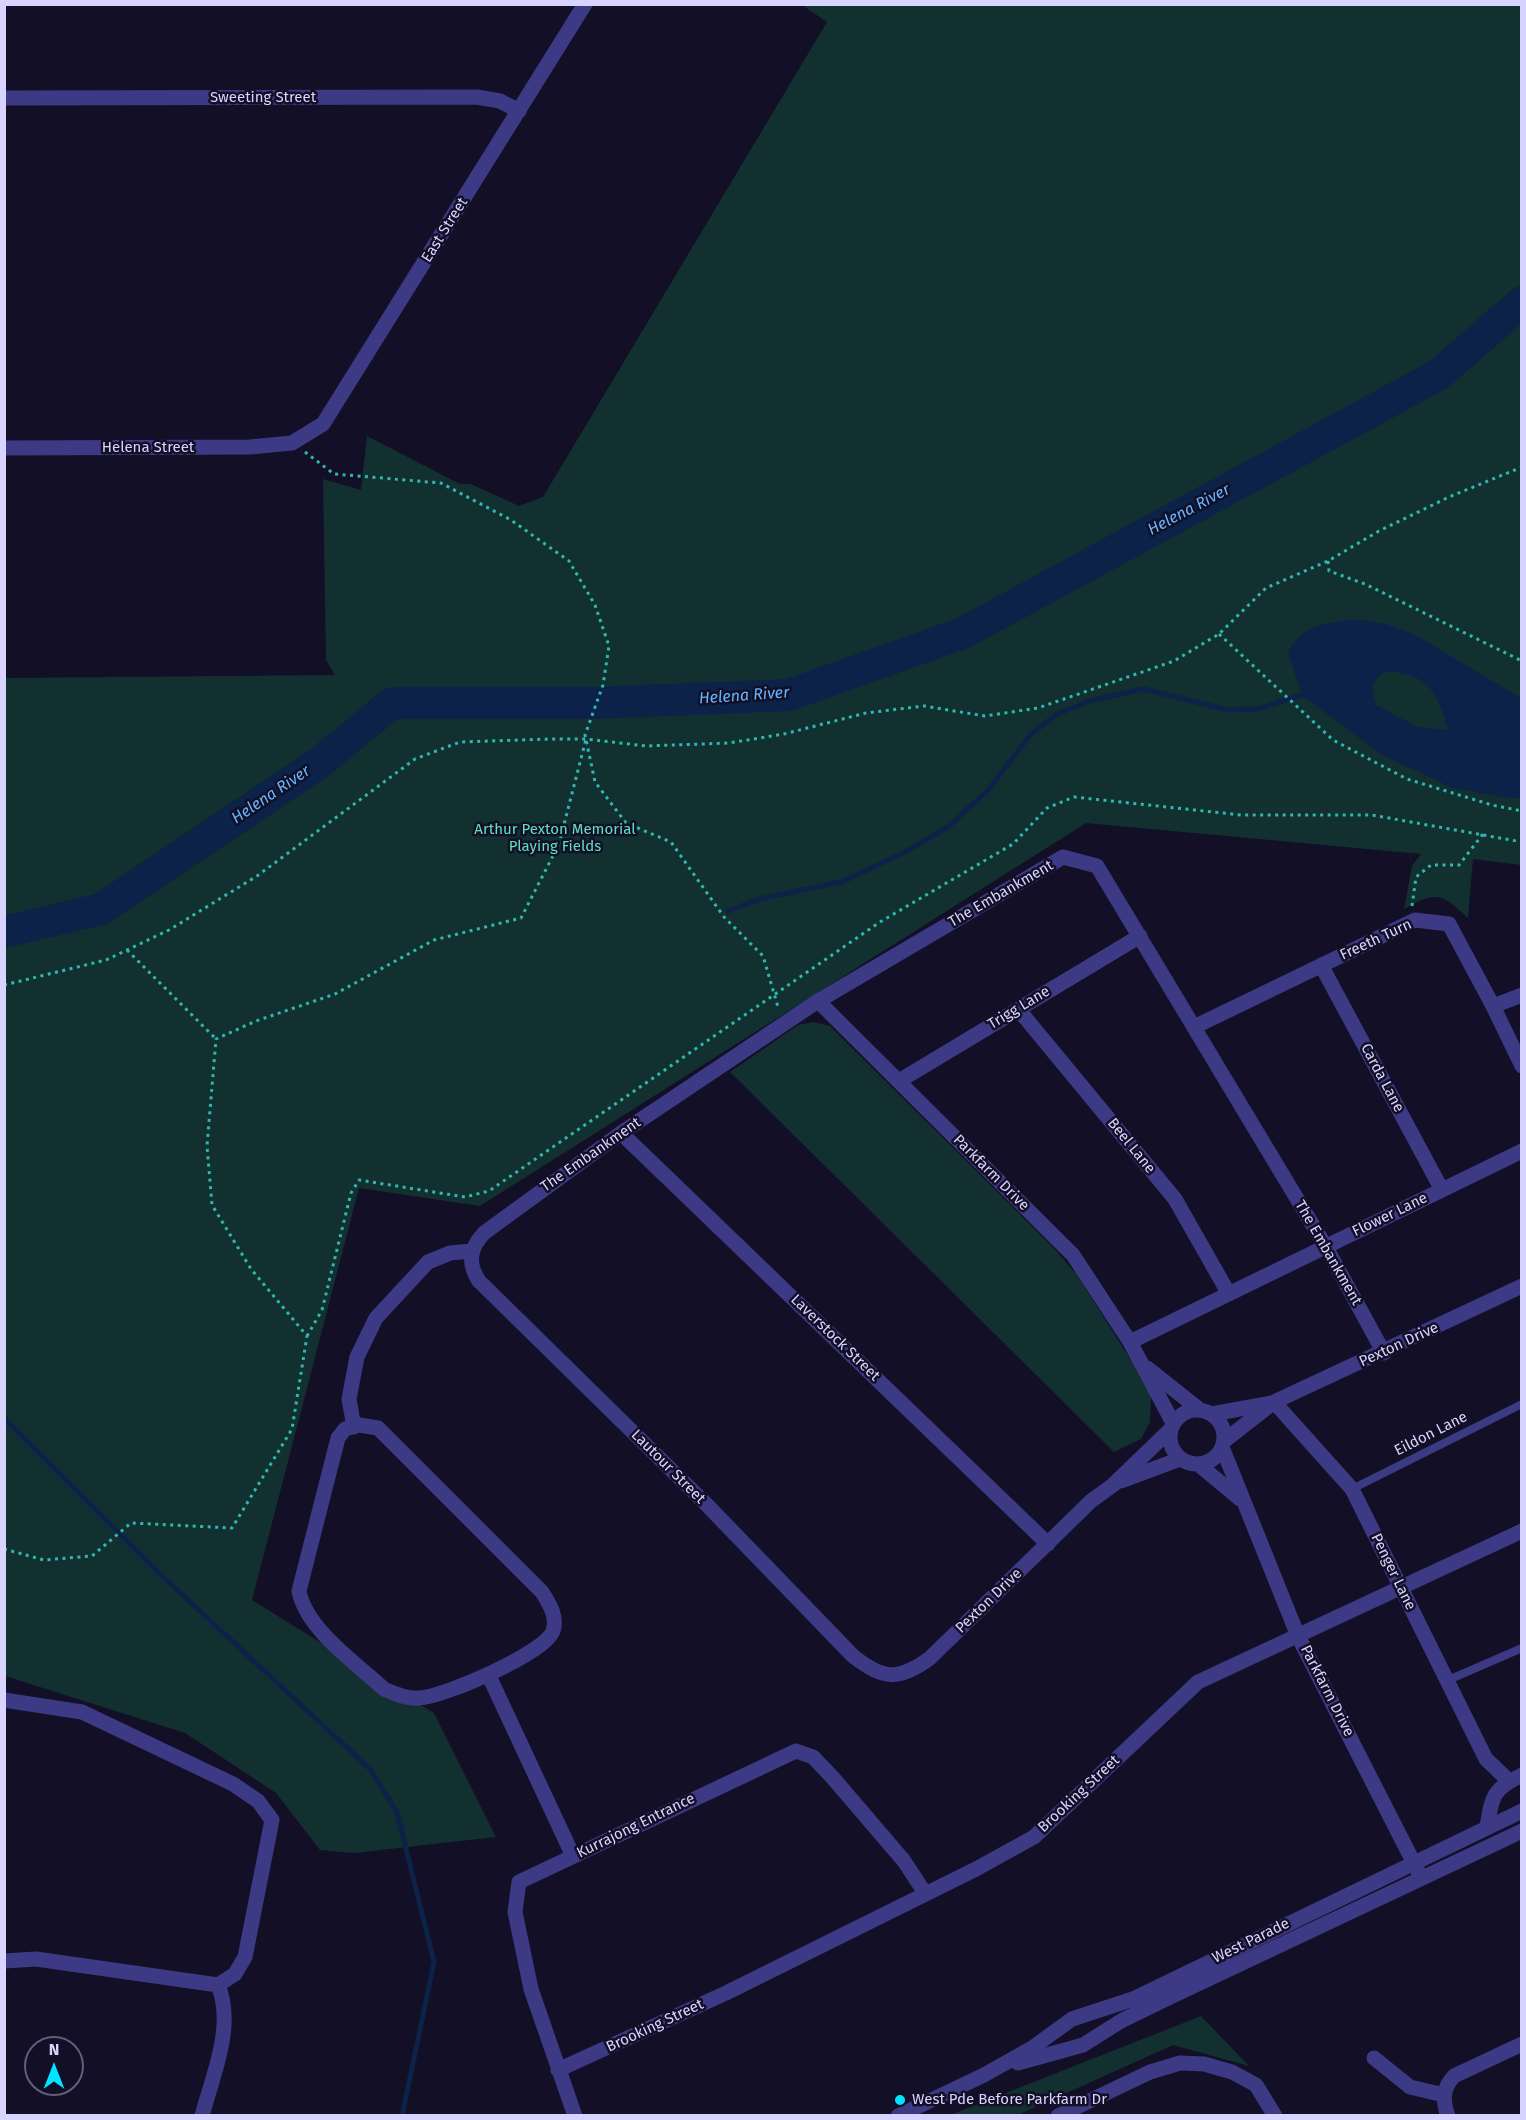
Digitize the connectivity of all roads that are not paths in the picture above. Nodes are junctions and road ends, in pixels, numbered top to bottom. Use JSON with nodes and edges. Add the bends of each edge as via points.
{"nodes":[{"id":1,"x":585,"y":4,"type":"edge"},
{"id":2,"x":4,"y":98,"type":"edge"},
{"id":3,"x":519,"y":111,"type":"junction"},
{"id":4,"x":292,"y":443,"type":"joint"},
{"id":5,"x":4,"y":448,"type":"edge"},
{"id":6,"x":1140,"y":936,"type":"junction"},
{"id":7,"x":1321,"y":966,"type":"junction"},
{"id":8,"x":1521,"y":995,"type":"edge"},
{"id":9,"x":818,"y":1001,"type":"junction"},
{"id":10,"x":1493,"y":1006,"type":"junction"},
{"id":11,"x":1018,"y":1009,"type":"junction"},
{"id":12,"x":1194,"y":1027,"type":"junction"},
{"id":13,"x":1521,"y":1066,"type":"edge"},
{"id":14,"x":899,"y":1081,"type":"junction"},
{"id":15,"x":621,"y":1133,"type":"junction"},
{"id":16,"x":1521,"y":1151,"type":"edge"},
{"id":17,"x":1442,"y":1190,"type":"junction"},
{"id":18,"x":1326,"y":1246,"type":"junction"},
{"id":19,"x":471,"y":1251,"type":"junction"},
{"id":20,"x":1521,"y":1286,"type":"edge"},
{"id":21,"x":1229,"y":1294,"type":"junction"},
{"id":22,"x":1130,"y":1342,"type":"junction"},
{"id":23,"x":1384,"y":1353,"type":"junction"},
{"id":24,"x":1142,"y":1365,"type":"junction"},
{"id":25,"x":1274,"y":1402,"type":"junction"},
{"id":26,"x":1521,"y":1404,"type":"edge"},
{"id":27,"x":1206,"y":1412,"type":"junction"},
{"id":28,"x":1172,"y":1426,"type":"junction"},
{"id":29,"x":354,"y":1427,"type":"junction"},
{"id":30,"x":1223,"y":1444,"type":"junction"},
{"id":31,"x":1180,"y":1458,"type":"junction"},
{"id":32,"x":1198,"y":1464,"type":"junction"},
{"id":33,"x":1113,"y":1485,"type":"junction"},
{"id":34,"x":1352,"y":1489,"type":"junction"},
{"id":35,"x":1242,"y":1501,"type":"junction"},
{"id":36,"x":1521,"y":1531,"type":"edge"},
{"id":37,"x":1048,"y":1544,"type":"junction"},
{"id":38,"x":1400,"y":1588,"type":"junction"},
{"id":39,"x":1298,"y":1636,"type":"junction"},
{"id":40,"x":1521,"y":1648,"type":"edge"},
{"id":41,"x":853,"y":1656,"type":"joint"},
{"id":42,"x":489,"y":1676,"type":"junction"},
{"id":43,"x":1446,"y":1681,"type":"junction"},
{"id":44,"x":4,"y":1700,"type":"edge"},
{"id":45,"x":1486,"y":1759,"type":"junction"},
{"id":46,"x":1515,"y":1778,"type":"edge"},
{"id":47,"x":1493,"y":1796,"type":"junction"},
{"id":48,"x":1521,"y":1811,"type":"edge"},
{"id":49,"x":1487,"y":1827,"type":"junction"},
{"id":50,"x":1521,"y":1831,"type":"edge"},
{"id":51,"x":573,"y":1856,"type":"junction"},
{"id":52,"x":1413,"y":1861,"type":"junction"},
{"id":53,"x":1421,"y":1877,"type":"junction"},
{"id":54,"x":925,"y":1893,"type":"junction"},
{"id":55,"x":4,"y":1961,"type":"edge"},
{"id":56,"x":218,"y":1984,"type":"junction"},
{"id":57,"x":1521,"y":2044,"type":"edge"},
{"id":58,"x":1374,"y":2058,"type":"dead end"},
{"id":59,"x":558,"y":2070,"type":"junction"},
{"id":60,"x":984,"y":2075,"type":"junction"},
{"id":61,"x":1444,"y":2095,"type":"junction"},
{"id":62,"x":1068,"y":2113,"type":"edge"},
{"id":63,"x":202,"y":2115,"type":"edge"},
{"id":64,"x":575,"y":2115,"type":"edge"},
{"id":65,"x":898,"y":2115,"type":"edge"},
{"id":66,"x":1275,"y":2115,"type":"edge"},
{"id":67,"x":1448,"y":2115,"type":"edge"}],
"edges":[{"from":1,"to":3,"type":"street","name":"East Street"},
{"from":2,"to":3,"type":"street","name":"Sweeting Street","via":[[477,97],[500,101]]},
{"from":3,"to":4,"type":"street","name":"East Street","via":[[323,424]]},
{"from":4,"to":5,"type":"street","name":"Helena Street","via":[[250,447]]},
{"from":6,"to":9,"type":"street","name":"The Embankment","via":[[1097,866],[1063,857]]},
{"from":6,"to":11,"type":"street","name":"Trigg Lane"},
{"from":6,"to":12,"type":"street","name":"The Embankment"},
{"from":7,"to":10,"type":"street","name":"Freeth Turn","via":[[1415,920],[1449,924]]},
{"from":7,"to":12,"type":"street","name":"Freeth Turn"},
{"from":7,"to":17,"type":"street","name":"Carda Lane"},
{"from":8,"to":10,"type":"street"},
{"from":9,"to":14,"type":"street","name":"Parkfarm Drive"},
{"from":9,"to":15,"type":"street","name":"The Embankment"},
{"from":10,"to":13,"type":"street","name":"Freeth Turn"},
{"from":11,"to":14,"type":"street","name":"Trigg Lane"},
{"from":11,"to":21,"type":"street","name":"Beel Lane","via":[[1175,1200]]},
{"from":12,"to":18,"type":"street","name":"The Embankment"},
{"from":14,"to":22,"type":"street","name":"Parkfarm Drive","via":[[1073,1255]]},
{"from":15,"to":19,"type":"street","name":"The Embankment","via":[[484,1233]]},
{"from":15,"to":37,"type":"street","name":"Laverstock Street"},
{"from":16,"to":17,"type":"street","name":"Flower Lane"},
{"from":17,"to":18,"type":"street","name":"Flower Lane"},
{"from":18,"to":21,"type":"street","name":"Flower Lane"},
{"from":18,"to":23,"type":"street","name":"The Embankment"},
{"from":19,"to":29,"type":"street","via":[[450,1253],[428,1262],[376,1318],[357,1357],[350,1399]]},
{"from":19,"to":41,"type":"street","name":"Lautour Street","via":[[471,1263],[479,1281],[706,1504]]},
{"from":20,"to":23,"type":"street","name":"Pexton Drive"},
{"from":21,"to":22,"type":"street","name":"Flower Lane"},
{"from":22,"to":24,"type":"street","name":"Parkfarm Drive"},
{"from":23,"to":25,"type":"street","name":"Pexton Drive"},
{"from":24,"to":27,"type":"street","name":"Parkfarm Drive"},
{"from":24,"to":28,"type":"street","name":"Parkfarm Drive"},
{"from":25,"to":27,"type":"street","name":"Pexton Drive"},
{"from":25,"to":30,"type":"street","name":"Pexton Drive"},
{"from":25,"to":34,"type":"street","name":"Penger Lane"},
{"from":26,"to":34,"type":"lane","name":"Eildon Lane"},
{"from":27,"to":28,"type":"street","via":[[1182,1414]]},
{"from":27,"to":30,"type":"street","name":"Parkfarm Drive","via":[[1223,1428]]},
{"from":28,"to":31,"type":"street","name":"Parkfarm Drive","via":[[1172,1448]]},
{"from":28,"to":33,"type":"street","name":"Pexton Drive"},
{"from":29,"to":42,"type":"street","via":[[378,1428],[550,1605],[555,1620],[547,1641]]},
{"from":29,"to":42,"type":"street","via":[[345,1429],[338,1438],[299,1591],[302,1605],[313,1623],[384,1689],[397,1695],[420,1698]]},
{"from":30,"to":32,"type":"street","via":[[1215,1457]]},
{"from":30,"to":35,"type":"street","name":"Parkfarm Drive"},
{"from":31,"to":32,"type":"street","name":"Parkfarm Drive"},
{"from":31,"to":33,"type":"street","name":"Pexton Drive"},
{"from":32,"to":35,"type":"street","name":"Parkfarm Drive"},
{"from":33,"to":37,"type":"street","name":"Pexton Drive"},
{"from":34,"to":38,"type":"street","name":"Penger Lane"},
{"from":35,"to":39,"type":"street","name":"Parkfarm Drive"},
{"from":36,"to":38,"type":"street","name":"Brooking Street"},
{"from":37,"to":41,"type":"street","name":"Pexton Drive","via":[[917,1668],[885,1676]]},
{"from":38,"to":39,"type":"street","name":"Brooking Street"},
{"from":38,"to":43,"type":"street","name":"Penger Lane"},
{"from":39,"to":52,"type":"street","name":"Parkfarm Drive"},
{"from":39,"to":54,"type":"street","name":"Brooking Street","via":[[1198,1682],[1034,1837]]},
{"from":40,"to":43,"type":"lane"},
{"from":42,"to":51,"type":"street"},
{"from":43,"to":45,"type":"street","name":"Penger Lane"},
{"from":44,"to":56,"type":"street","via":[[82,1712],[233,1784],[265,1810],[272,1820],[270,1836],[245,1957],[235,1974]]},
{"from":45,"to":46,"type":"street","name":"Penger Lane"},
{"from":45,"to":47,"type":"street","name":"Penger Lane"},
{"from":46,"to":47,"type":"street"},
{"from":47,"to":49,"type":"street"},
{"from":48,"to":49,"type":"street","name":"West Parade"},
{"from":49,"to":52,"type":"street","name":"West Parade"},
{"from":50,"to":53,"type":"street","name":"West Parade"},
{"from":51,"to":54,"type":"street","name":"Kurrajong Entrance","via":[[796,1750],[813,1756],[833,1778],[904,1861]]},
{"from":51,"to":59,"type":"street","name":"Kurrajong Entrance","via":[[519,1882],[515,1912],[531,1989]]},
{"from":52,"to":53,"type":"street","name":"Parkfarm Drive"},
{"from":52,"to":60,"type":"street","name":"West Parade","via":[[1133,2000],[1072,2019]]},
{"from":53,"to":60,"type":"street","name":"West Parade","via":[[1120,2021],[1083,2045]]},
{"from":54,"to":59,"type":"street","name":"Brooking Street","via":[[726,1993]]},
{"from":55,"to":56,"type":"street","via":[[36,1959]]},
{"from":56,"to":63,"type":"street","via":[[225,2002],[226,2024]]},
{"from":57,"to":61,"type":"street","via":[[1462,2070],[1447,2084]]},
{"from":58,"to":61,"type":"street","via":[[1410,2087]]},
{"from":59,"to":64,"type":"street","name":"Kurrajong Entrance"},
{"from":60,"to":65,"type":"street","name":"West Parade"},
{"from":61,"to":67,"type":"street"},
{"from":62,"to":66,"type":"street","via":[[1150,2072],[1180,2063],[1204,2064],[1232,2072],[1256,2085]]}]}
